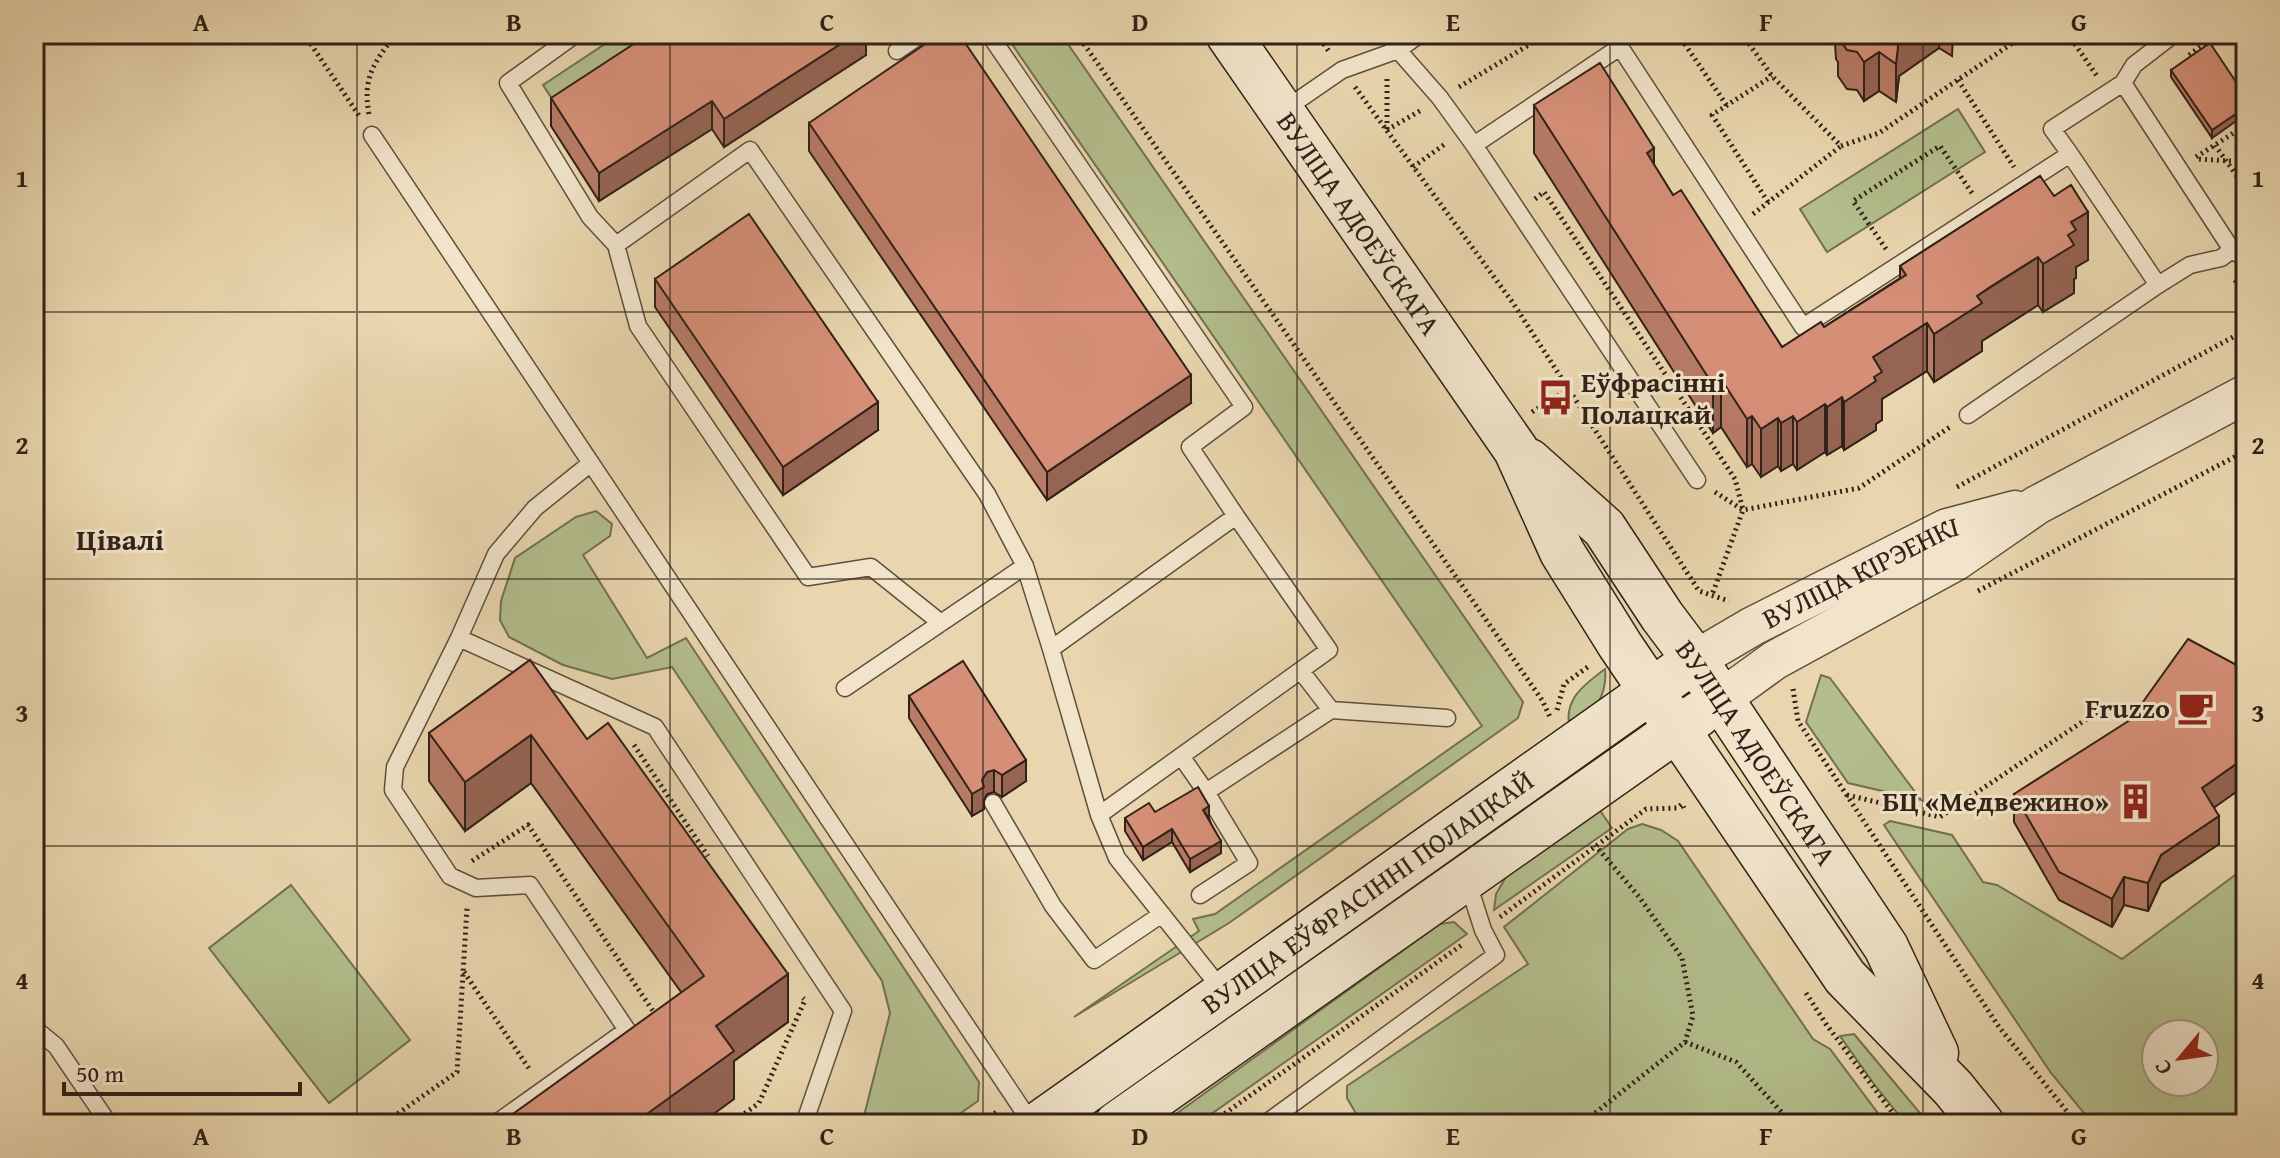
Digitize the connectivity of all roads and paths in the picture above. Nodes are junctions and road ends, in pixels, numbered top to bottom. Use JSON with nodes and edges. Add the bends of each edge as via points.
{"nodes":[{"id":1,"x":304,"y":34,"type":"edge"},
{"id":2,"x":396,"y":34,"type":"edge"},
{"id":3,"x":576,"y":34,"type":"edge"},
{"id":4,"x":922,"y":34,"type":"edge"},
{"id":5,"x":989,"y":34,"type":"edge"},
{"id":6,"x":1077,"y":34,"type":"edge"},
{"id":7,"x":1228,"y":34,"type":"edge"},
{"id":8,"x":1317,"y":34,"type":"edge"},
{"id":9,"x":1388,"y":34,"type":"edge"},
{"id":10,"x":1420,"y":34,"type":"edge"},
{"id":11,"x":1547,"y":34,"type":"edge"},
{"id":12,"x":1678,"y":34,"type":"edge"},
{"id":13,"x":1742,"y":34,"type":"edge"},
{"id":14,"x":2026,"y":34,"type":"edge"},
{"id":15,"x":2174,"y":34,"type":"edge"},
{"id":16,"x":2217,"y":34,"type":"edge"},
{"id":17,"x":897,"y":51,"type":"dead end"},
{"id":18,"x":1393,"y":52,"type":"junction"},
{"id":19,"x":2184,"y":59,"type":"edge"},
{"id":20,"x":1342,"y":70,"type":"junction"},
{"id":21,"x":1772,"y":76,"type":"junction"},
{"id":22,"x":1958,"y":80,"type":"junction"},
{"id":23,"x":2123,"y":83,"type":"junction"},
{"id":24,"x":1440,"y":98,"type":"junction"},
{"id":25,"x":1727,"y":106,"type":"junction"},
{"id":26,"x":1283,"y":111,"type":"junction"},
{"id":27,"x":2246,"y":125,"type":"edge"},
{"id":28,"x":1387,"y":130,"type":"junction"},
{"id":29,"x":1464,"y":131,"type":"junction"},
{"id":30,"x":372,"y":135,"type":"junction"},
{"id":31,"x":1474,"y":145,"type":"junction"},
{"id":32,"x":2215,"y":145,"type":"junction"},
{"id":33,"x":1841,"y":146,"type":"junction"},
{"id":34,"x":2070,"y":154,"type":"junction"},
{"id":35,"x":2194,"y":158,"type":"dead end"},
{"id":36,"x":1413,"y":167,"type":"junction"},
{"id":37,"x":2024,"y":184,"type":"junction"},
{"id":38,"x":2246,"y":189,"type":"edge"},
{"id":39,"x":1768,"y":202,"type":"junction"},
{"id":40,"x":1984,"y":211,"type":"junction"},
{"id":41,"x":1737,"y":227,"type":"junction"},
{"id":42,"x":616,"y":245,"type":"junction"},
{"id":43,"x":2239,"y":254,"type":"edge"},
{"id":44,"x":1898,"y":267,"type":"junction"},
{"id":45,"x":2158,"y":285,"type":"junction"},
{"id":46,"x":2246,"y":330,"type":"edge"},
{"id":47,"x":2246,"y":394,"type":"edge"},
{"id":48,"x":1968,"y":415,"type":"joint"},
{"id":49,"x":1516,"y":450,"type":"junction"},
{"id":50,"x":2246,"y":451,"type":"edge"},
{"id":51,"x":591,"y":463,"type":"junction"},
{"id":52,"x":1697,"y":480,"type":"joint"},
{"id":53,"x":1951,"y":490,"type":"dead end"},
{"id":54,"x":2037,"y":505,"type":"junction"},
{"id":55,"x":1236,"y":516,"type":"junction"},
{"id":56,"x":1025,"y":566,"type":"junction"},
{"id":57,"x":1977,"y":592,"type":"dead end"},
{"id":58,"x":1740,"y":605,"type":"dead end"},
{"id":59,"x":941,"y":623,"type":"junction"},
{"id":60,"x":459,"y":638,"type":"junction"},
{"id":61,"x":1051,"y":649,"type":"junction"},
{"id":62,"x":1695,"y":660,"type":"junction"},
{"id":63,"x":1594,"y":663,"type":"dead end"},
{"id":64,"x":1301,"y":671,"type":"junction"},
{"id":65,"x":845,"y":688,"type":"dead end"},
{"id":66,"x":1793,"y":688,"type":"dead end"},
{"id":67,"x":1650,"y":691,"type":"junction"},
{"id":68,"x":1721,"y":699,"type":"junction"},
{"id":69,"x":1331,"y":710,"type":"junction"},
{"id":70,"x":2097,"y":712,"type":"dead end"},
{"id":71,"x":1447,"y":718,"type":"dead end"},
{"id":72,"x":1677,"y":729,"type":"junction"},
{"id":73,"x":630,"y":740,"type":"dead end"},
{"id":74,"x":1181,"y":756,"type":"junction"},
{"id":75,"x":1206,"y":792,"type":"junction"},
{"id":76,"x":1847,"y":795,"type":"junction"},
{"id":77,"x":993,"y":803,"type":"dead end"},
{"id":78,"x":1099,"y":815,"type":"junction"},
{"id":79,"x":1691,"y":818,"type":"dead end"},
{"id":80,"x":1595,"y":845,"type":"junction"},
{"id":81,"x":709,"y":857,"type":"edge"},
{"id":82,"x":1465,"y":876,"type":"junction"},
{"id":83,"x":468,"y":884,"type":"junction"},
{"id":84,"x":1200,"y":895,"type":"dead end"},
{"id":85,"x":1162,"y":914,"type":"junction"},
{"id":86,"x":1483,"y":930,"type":"junction"},
{"id":87,"x":463,"y":972,"type":"junction"},
{"id":88,"x":1801,"y":984,"type":"dead end"},
{"id":89,"x":796,"y":987,"type":"dead end"},
{"id":90,"x":1224,"y":993,"type":"junction"},
{"id":91,"x":663,"y":1025,"type":"edge"},
{"id":92,"x":34,"y":1028,"type":"edge"},
{"id":93,"x":1685,"y":1042,"type":"junction"},
{"id":94,"x":1953,"y":1088,"type":"junction"},
{"id":95,"x":543,"y":1090,"type":"junction"},
{"id":96,"x":109,"y":1124,"type":"edge"},
{"id":97,"x":383,"y":1124,"type":"edge"},
{"id":98,"x":495,"y":1124,"type":"edge"},
{"id":99,"x":730,"y":1124,"type":"edge"},
{"id":100,"x":804,"y":1124,"type":"edge"},
{"id":101,"x":1032,"y":1124,"type":"edge"},
{"id":102,"x":1039,"y":1124,"type":"edge"},
{"id":103,"x":1117,"y":1124,"type":"edge"},
{"id":104,"x":1210,"y":1124,"type":"edge"},
{"id":105,"x":1265,"y":1124,"type":"edge"},
{"id":106,"x":1581,"y":1124,"type":"edge"},
{"id":107,"x":1786,"y":1124,"type":"edge"},
{"id":108,"x":1901,"y":1124,"type":"edge"},
{"id":109,"x":1982,"y":1124,"type":"edge"},
{"id":110,"x":2077,"y":1124,"type":"edge"}],
"edges":[{"from":1,"to":30,"type":"path"},
{"from":2,"to":30,"type":"path","via":[[372,65],[366,100]]},
{"from":3,"to":42,"type":"lane","via":[[508,83],[590,217]]},
{"from":4,"to":17,"type":"lane"},
{"from":5,"to":55,"type":"lane","via":[[1244,407],[1190,447]]},
{"from":6,"to":63,"type":"path","via":[[1542,700],[1553,723],[1564,684]]},
{"from":7,"to":26,"type":"main road","name":"ВУЛІЦА АДОЕЎСКАГА"},
{"from":8,"to":20,"type":"path"},
{"from":9,"to":18,"type":"lane"},
{"from":10,"to":18,"type":"lane"},
{"from":11,"to":24,"type":"path"},
{"from":12,"to":25,"type":"path"},
{"from":13,"to":21,"type":"path"},
{"from":14,"to":22,"type":"path"},
{"from":15,"to":23,"type":"lane","via":[[2134,65]]},
{"from":16,"to":19,"type":"path"},
{"from":18,"to":20,"type":"lane"},
{"from":18,"to":24,"type":"lane"},
{"from":18,"to":28,"type":"path"},
{"from":20,"to":26,"type":"lane"},
{"from":20,"to":28,"type":"path"},
{"from":21,"to":25,"type":"path"},
{"from":21,"to":33,"type":"path"},
{"from":22,"to":33,"type":"path","via":[[1879,133]]},
{"from":22,"to":37,"type":"path"},
{"from":23,"to":34,"type":"lane","via":[[2052,129]]},
{"from":23,"to":43,"type":"lane"},
{"from":24,"to":28,"type":"path"},
{"from":24,"to":29,"type":"lane"},
{"from":25,"to":39,"type":"path","via":[[1712,115]]},
{"from":26,"to":49,"type":"main road","name":"ВУЛІЦА АДОЕЎСКАГА"},
{"from":27,"to":32,"type":"path"},
{"from":28,"to":36,"type":"path"},
{"from":29,"to":31,"type":"lane"},
{"from":29,"to":36,"type":"path"},
{"from":30,"to":51,"type":"lane"},
{"from":31,"to":41,"type":"lane","via":[[1620,47]]},
{"from":31,"to":52,"type":"lane"},
{"from":32,"to":35,"type":"path"},
{"from":32,"to":38,"type":"path"},
{"from":33,"to":39,"type":"path"},
{"from":34,"to":37,"type":"lane"},
{"from":34,"to":45,"type":"lane"},
{"from":36,"to":58,"type":"path","via":[[1513,303],[1699,591]]},
{"from":37,"to":40,"type":"lane"},
{"from":39,"to":41,"type":"path"},
{"from":40,"to":44,"type":"lane"},
{"from":40,"to":44,"type":"path","via":[[1940,146],[1853,201]]},
{"from":41,"to":44,"type":"lane","via":[[1803,327]]},
{"from":42,"to":56,"type":"lane","via":[[750,150],[987,494]]},
{"from":42,"to":59,"type":"lane","via":[[638,326],[808,577],[871,567]]},
{"from":43,"to":45,"type":"lane","via":[[2190,265]]},
{"from":45,"to":48,"type":"lane"},
{"from":46,"to":53,"type":"path"},
{"from":47,"to":54,"type":"street","name":"ВУЛІЦА КІРЭЕНКІ"},
{"from":48,"to":52,"type":"path","via":[[1859,488],[1743,510]]},
{"from":49,"to":62,"type":"main road","name":"ВУЛІЦА АДОЕЎСКАГА","via":[[1604,528]]},
{"from":49,"to":67,"type":"main road","name":"ВУЛІЦА АДОЕЎСКАГА","via":[[1562,552]]},
{"from":50,"to":57,"type":"path"},
{"from":51,"to":60,"type":"lane","via":[[535,508],[496,554]]},
{"from":51,"to":101,"type":"lane"},
{"from":54,"to":62,"type":"street","name":"ВУЛІЦА КІРЭЕНКІ","via":[[1947,528]]},
{"from":54,"to":68,"type":"street","name":"ВУЛІЦА КІРЭЕНКІ","via":[[1956,561],[1775,660]]},
{"from":55,"to":61,"type":"lane"},
{"from":55,"to":64,"type":"lane","via":[[1329,650]]},
{"from":56,"to":59,"type":"lane"},
{"from":56,"to":61,"type":"lane"},
{"from":59,"to":65,"type":"lane"},
{"from":60,"to":83,"type":"lane","via":[[395,767],[393,790],[450,876]]},
{"from":60,"to":100,"type":"lane","via":[[655,727],[843,1011]]},
{"from":61,"to":78,"type":"lane"},
{"from":62,"to":67,"type":"main road","name":"ВУЛІЦА ЕЎФРАСІННІ ПОЛАЦКАЙ"},
{"from":62,"to":68,"type":"main road","name":"ВУЛІЦА АДОЕЎСКАГА"},
{"from":64,"to":69,"type":"lane"},
{"from":64,"to":74,"type":"lane"},
{"from":66,"to":76,"type":"path","via":[[1798,721]]},
{"from":67,"to":72,"type":"main road","name":"ВУЛІЦА АДОЕЎСКАГА"},
{"from":67,"to":90,"type":"main road","name":"ВУЛІЦА ЕЎФРАСІННІ ПОЛАЦКАЙ"},
{"from":68,"to":72,"type":"main road","name":"ВУЛІЦА ЕЎФРАСІННІ ПОЛАЦКАЙ"},
{"from":68,"to":94,"type":"main road","name":"ВУЛІЦА АДОЕЎСКАГА","via":[[1886,947]]},
{"from":69,"to":71,"type":"lane"},
{"from":69,"to":75,"type":"lane"},
{"from":70,"to":76,"type":"path","via":[[1940,817]]},
{"from":72,"to":82,"type":"main road","name":"ВУЛІЦА ЕЎФРАСІННІ ПОЛАЦКАЙ"},
{"from":72,"to":94,"type":"main road","name":"ВУЛІЦА АДОЕЎСКАГА","via":[[1845,977]]},
{"from":73,"to":81,"type":"path"},
{"from":74,"to":75,"type":"lane"},
{"from":74,"to":78,"type":"lane"},
{"from":75,"to":84,"type":"lane","via":[[1249,863]]},
{"from":76,"to":110,"type":"path","via":[[1999,1027]]},
{"from":77,"to":85,"type":"lane","via":[[1053,906],[1094,960]]},
{"from":78,"to":85,"type":"lane","via":[[1117,858]]},
{"from":79,"to":80,"type":"path","via":[[1682,804],[1646,809]]},
{"from":80,"to":86,"type":"path"},
{"from":80,"to":93,"type":"path","via":[[1682,958],[1693,1016]]},
{"from":82,"to":86,"type":"lane"},
{"from":82,"to":103,"type":"main road","name":"ВУЛІЦА ЕЎФРАСІННІ ПОЛАЦКАЙ"},
{"from":83,"to":87,"type":"path"},
{"from":83,"to":91,"type":"path","via":[[466,864],[528,825]]},
{"from":83,"to":95,"type":"lane","via":[[530,885],[627,1030]]},
{"from":85,"to":90,"type":"lane"},
{"from":86,"to":104,"type":"path"},
{"from":86,"to":105,"type":"lane","via":[[1496,955]]},
{"from":87,"to":95,"type":"path"},
{"from":87,"to":97,"type":"path","via":[[457,1072]]},
{"from":88,"to":108,"type":"path"},
{"from":89,"to":99,"type":"path","via":[[805,1000],[759,1103]]},
{"from":90,"to":102,"type":"main road","name":"ВУЛІЦА ЕЎФРАСІННІ ПОЛАЦКАЙ"},
{"from":92,"to":96,"type":"lane","via":[[56,1046]]},
{"from":93,"to":106,"type":"path"},
{"from":93,"to":107,"type":"path","via":[[1736,1062],[1786,1117]]},
{"from":94,"to":109,"type":"main road","name":"ВУЛІЦА АДОЕЎСКАГА"},
{"from":95,"to":98,"type":"lane"}]}
